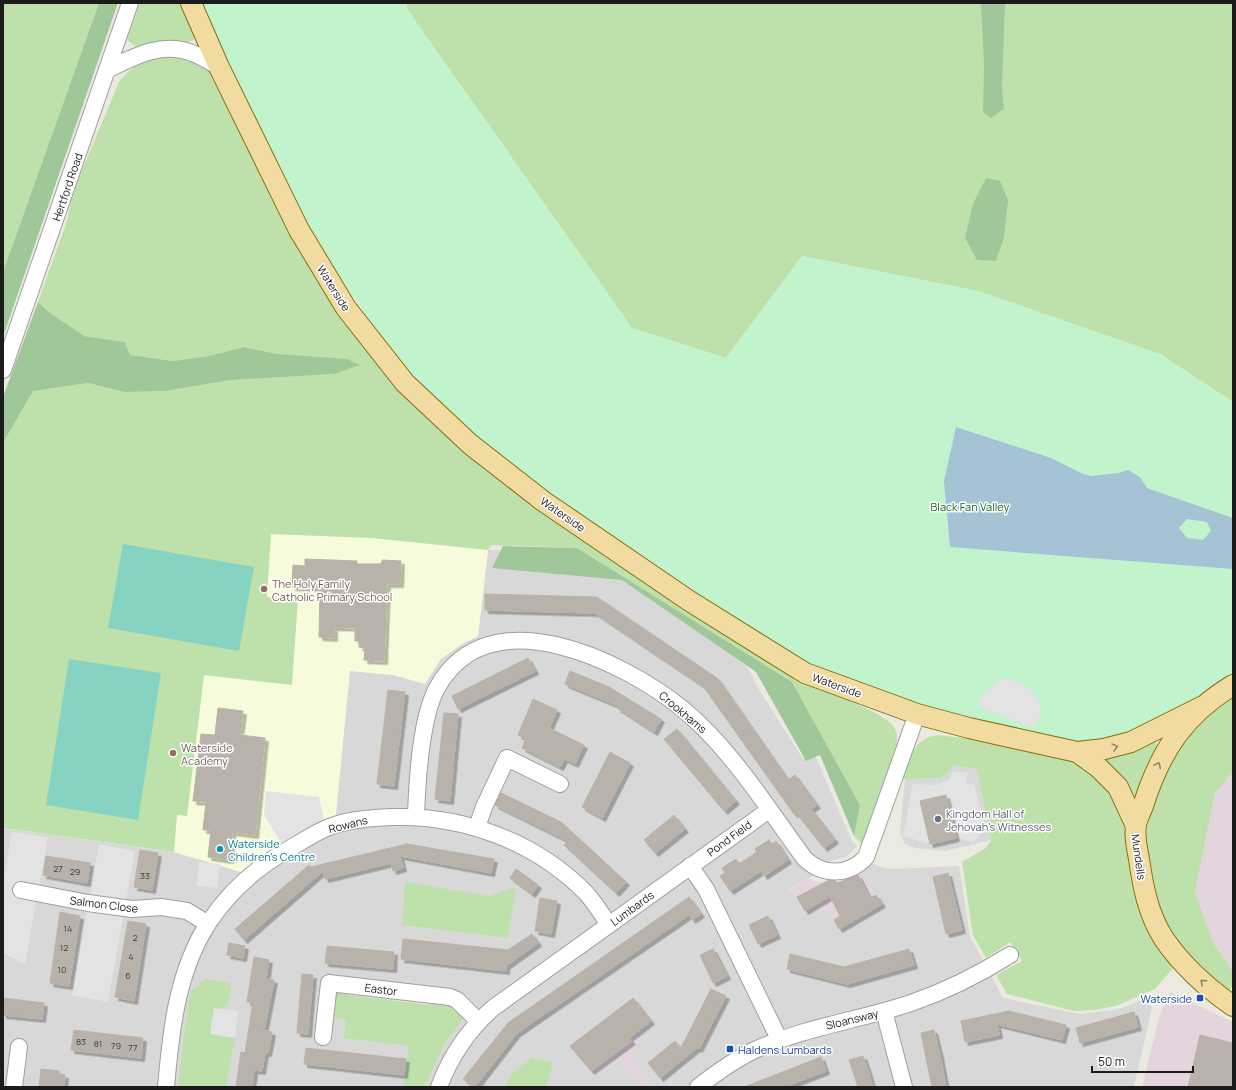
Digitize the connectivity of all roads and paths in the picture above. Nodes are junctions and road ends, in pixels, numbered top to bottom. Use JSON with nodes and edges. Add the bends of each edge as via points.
{"nodes":[{"id":1,"x":130,"y":3,"type":"edge"},
{"id":2,"x":191,"y":3,"type":"edge"},
{"id":3,"x":219,"y":67,"type":"junction"},
{"id":4,"x":107,"y":70,"type":"junction"},
{"id":5,"x":3,"y":370,"type":"edge"},
{"id":6,"x":1233,"y":685,"type":"edge"},
{"id":7,"x":1203,"y":706,"type":"junction"},
{"id":8,"x":917,"y":714,"type":"junction"},
{"id":9,"x":1077,"y":752,"type":"junction"},
{"id":10,"x":560,"y":784,"type":"dead end"},
{"id":11,"x":769,"y":810,"type":"junction"},
{"id":12,"x":416,"y":816,"type":"junction"},
{"id":13,"x":1136,"y":826,"type":"junction"},
{"id":14,"x":477,"y":827,"type":"junction"},
{"id":15,"x":690,"y":866,"type":"junction"},
{"id":16,"x":20,"y":890,"type":"dead end"},
{"id":17,"x":208,"y":924,"type":"junction"},
{"id":18,"x":609,"y":924,"type":"junction"},
{"id":19,"x":1010,"y":955,"type":"dead end"},
{"id":20,"x":1233,"y":1006,"type":"edge"},
{"id":21,"x":884,"y":1011,"type":"junction"},
{"id":22,"x":478,"y":1021,"type":"junction"},
{"id":23,"x":323,"y":1037,"type":"dead end"},
{"id":24,"x":780,"y":1041,"type":"junction"},
{"id":25,"x":19,"y":1047,"type":"dead end"},
{"id":26,"x":14,"y":1087,"type":"edge"},
{"id":27,"x":166,"y":1087,"type":"edge"},
{"id":28,"x":440,"y":1087,"type":"edge"},
{"id":29,"x":698,"y":1087,"type":"edge"},
{"id":30,"x":904,"y":1087,"type":"edge"}],
"edges":[{"from":1,"to":4,"type":"street","name":"Hertford Road"},
{"from":2,"to":3,"type":"main road","name":"Waterside"},
{"from":3,"to":4,"type":"street","via":[[191,52],[170,48],[150,51]]},
{"from":3,"to":8,"type":"main road","name":"Waterside","via":[[300,230],[346,308],[405,383],[470,444],[543,501],[688,600],[805,673]]},
{"from":4,"to":5,"type":"street","name":"Hertford Road"},
{"from":6,"to":7,"type":"main road","name":"Mundells"},
{"from":9,"to":7,"type":"main road","name":"Waterside","one_way":true,"via":[[1131,742]]},
{"from":13,"to":7,"type":"main road","name":"Mundells","one_way":true,"via":[[1153,775],[1164,753]]},
{"from":8,"to":9,"type":"main road","name":"Waterside"},
{"from":8,"to":11,"type":"street","name":"Crookhams","via":[[866,857],[854,867],[837,872],[817,869],[811,865]]},
{"from":9,"to":13,"type":"main road","name":"Waterside","via":[[1098,767],[1118,787]]},
{"from":10,"to":14,"type":"street","via":[[508,758],[484,806]]},
{"from":11,"to":12,"type":"street","name":"Crookhams","via":[[734,763],[705,730],[684,710],[653,688],[629,673],[564,646],[510,641],[467,654],[454,664],[436,689],[427,714]]},
{"from":11,"to":15,"type":"street","name":"Pond Field"},
{"from":12,"to":14,"type":"street","name":"Rowans"},
{"from":12,"to":17,"type":"street","name":"Rowans","via":[[352,821],[331,826],[300,842],[274,857],[251,875],[225,899]]},
{"from":20,"to":13,"type":"main road","name":"Mundells","one_way":true,"via":[[1180,961],[1155,921],[1144,891]]},
{"from":14,"to":18,"type":"street","name":"Rowans","via":[[516,842],[547,860],[586,894]]},
{"from":15,"to":18,"type":"street","name":"Lumbards"},
{"from":15,"to":24,"type":"street","via":[[706,889]]},
{"from":16,"to":17,"type":"street","name":"Salmon Close","via":[[132,909],[161,907],[187,911]]},
{"from":17,"to":27,"type":"street","name":"Rowans","via":[[188,963],[180,987]]},
{"from":18,"to":22,"type":"street","name":"Lumbards"},
{"from":19,"to":21,"type":"street","name":"Sloansway","via":[[955,986]]},
{"from":21,"to":24,"type":"street","name":"Sloansway"},
{"from":21,"to":30,"type":"street"},
{"from":22,"to":23,"type":"street","name":"Eastor","via":[[457,1000],[450,997],[329,983]]},
{"from":22,"to":28,"type":"street","name":"Lumbards","via":[[454,1054]]},
{"from":24,"to":29,"type":"street","name":"Sloansway","via":[[746,1055]]},
{"from":25,"to":26,"type":"street"}]}
